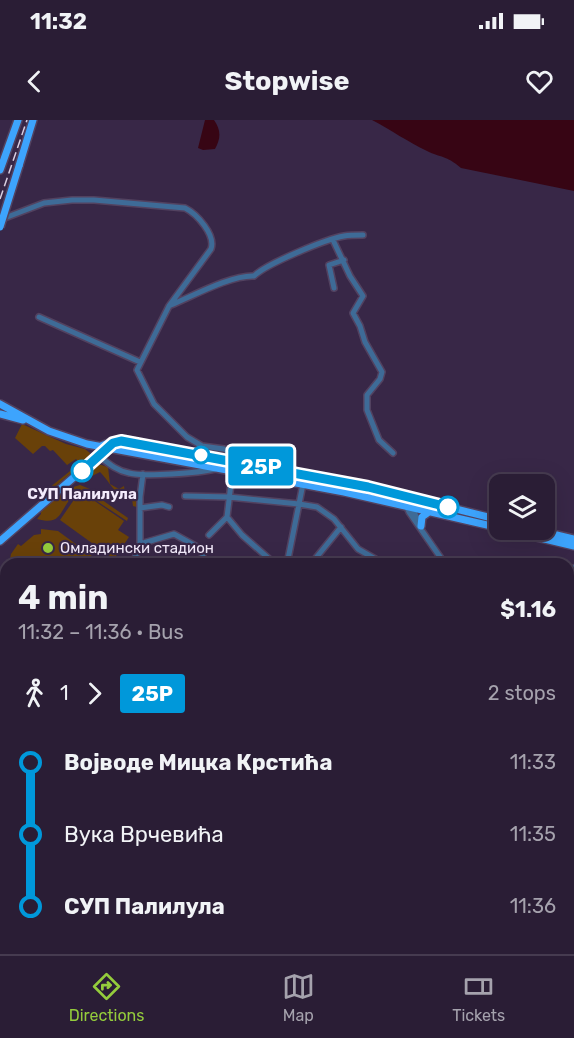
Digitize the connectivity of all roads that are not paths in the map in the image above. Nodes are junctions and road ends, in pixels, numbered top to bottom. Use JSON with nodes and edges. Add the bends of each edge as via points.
{"nodes":[{"id":1,"x":18,"y":120,"type":"edge"},
{"id":2,"x":33,"y":120,"type":"edge"},
{"id":3,"x":0,"y":170,"type":"edge"},
{"id":4,"x":0,"y":219,"type":"edge"},
{"id":5,"x":0,"y":227,"type":"edge"},
{"id":6,"x":363,"y":235,"type":"dead end"},
{"id":7,"x":333,"y":240,"type":"junction"},
{"id":8,"x":344,"y":260,"type":"junction"},
{"id":9,"x":334,"y":288,"type":"dead end"},
{"id":10,"x":170,"y":306,"type":"junction"},
{"id":11,"x":39,"y":317,"type":"dead end"},
{"id":12,"x":140,"y":362,"type":"junction"},
{"id":13,"x":0,"y":406,"type":"edge"},
{"id":14,"x":0,"y":414,"type":"edge"},
{"id":15,"x":23,"y":420,"type":"junction"},
{"id":16,"x":41,"y":427,"type":"junction"},
{"id":17,"x":117,"y":441,"type":"junction"},
{"id":18,"x":87,"y":444,"type":"junction"},
{"id":19,"x":99,"y":446,"type":"junction"},
{"id":20,"x":108,"y":448,"type":"junction"},
{"id":21,"x":393,"y":453,"type":"dead end"},
{"id":22,"x":97,"y":459,"type":"junction"},
{"id":23,"x":232,"y":460,"type":"junction"},
{"id":24,"x":217,"y":467,"type":"junction"},
{"id":25,"x":232,"y":470,"type":"junction"},
{"id":26,"x":143,"y":474,"type":"junction"},
{"id":27,"x":303,"y":484,"type":"junction"},
{"id":28,"x":185,"y":496,"type":"dead end"},
{"id":29,"x":406,"y":496,"type":"junction"},
{"id":30,"x":228,"y":497,"type":"junction"},
{"id":31,"x":299,"y":504,"type":"junction"},
{"id":32,"x":140,"y":507,"type":"junction"},
{"id":33,"x":170,"y":507,"type":"dead end"},
{"id":34,"x":409,"y":507,"type":"junction"},
{"id":35,"x":431,"y":512,"type":"junction"},
{"id":36,"x":227,"y":517,"type":"junction"},
{"id":37,"x":489,"y":517,"type":"edge"},
{"id":38,"x":489,"y":525,"type":"edge"},
{"id":39,"x":421,"y":526,"type":"junction"},
{"id":40,"x":341,"y":527,"type":"junction"},
{"id":41,"x":555,"y":534,"type":"edge"},
{"id":42,"x":209,"y":535,"type":"dead end"},
{"id":43,"x":574,"y":539,"type":"edge"},
{"id":44,"x":548,"y":540,"type":"edge"},
{"id":45,"x":0,"y":541,"type":"edge"},
{"id":46,"x":429,"y":541,"type":"junction"},
{"id":47,"x":140,"y":544,"type":"junction"},
{"id":48,"x":574,"y":546,"type":"edge"},
{"id":49,"x":135,"y":558,"type":"edge"},
{"id":50,"x":203,"y":558,"type":"edge"},
{"id":51,"x":268,"y":558,"type":"edge"},
{"id":52,"x":288,"y":558,"type":"edge"},
{"id":53,"x":316,"y":558,"type":"edge"},
{"id":54,"x":373,"y":558,"type":"edge"},
{"id":55,"x":441,"y":558,"type":"edge"}],
"edges":[{"from":1,"to":3,"type":"main road"},
{"from":2,"to":5,"type":"main road","bridge":true},
{"from":4,"to":10,"type":"street","via":[[44,203],[81,199],[188,209],[211,236],[213,246]]},
{"from":6,"to":7,"type":"street"},
{"from":7,"to":8,"type":"street"},
{"from":7,"to":10,"type":"street","via":[[279,260],[254,276]]},
{"from":8,"to":9,"type":"street","via":[[329,265]]},
{"from":8,"to":21,"type":"street","via":[[363,296],[353,314],[382,372],[367,395],[367,410],[379,440]]},
{"from":10,"to":12,"type":"street"},
{"from":11,"to":12,"type":"street"},
{"from":12,"to":23,"type":"street","via":[[137,371],[154,404],[195,443],[226,450]]},
{"from":13,"to":15,"type":"main road"},
{"from":13,"to":16,"type":"main road"},
{"from":14,"to":15,"type":"main road"},
{"from":15,"to":16,"type":"main road"},
{"from":16,"to":18,"type":"main road"},
{"from":17,"to":19,"type":"main road"},
{"from":17,"to":20,"type":"main road"},
{"from":17,"to":23,"type":"main road"},
{"from":18,"to":19,"type":"main road"},
{"from":18,"to":22,"type":"main road"},
{"from":19,"to":20,"type":"main road"},
{"from":20,"to":22,"type":"main road"},
{"from":20,"to":24,"type":"main road"},
{"from":22,"to":26,"type":"street","via":[[130,474]]},
{"from":22,"to":45,"type":"main road"},
{"from":23,"to":25,"type":"street"},
{"from":23,"to":29,"type":"main road"},
{"from":24,"to":25,"type":"main road"},
{"from":24,"to":26,"type":"street"},
{"from":25,"to":27,"type":"main road"},
{"from":25,"to":30,"type":"street"},
{"from":26,"to":32,"type":"street"},
{"from":27,"to":31,"type":"street"},
{"from":27,"to":34,"type":"main road"},
{"from":28,"to":30,"type":"street"},
{"from":29,"to":34,"type":"street"},
{"from":29,"to":37,"type":"main road"},
{"from":30,"to":31,"type":"street"},
{"from":30,"to":36,"type":"street"},
{"from":31,"to":40,"type":"street","via":[[321,509]]},
{"from":31,"to":52,"type":"street"},
{"from":32,"to":33,"type":"street"},
{"from":32,"to":47,"type":"street"},
{"from":34,"to":35,"type":"main road"},
{"from":34,"to":39,"type":"street"},
{"from":34,"to":46,"type":"street"},
{"from":35,"to":38,"type":"main road"},
{"from":35,"to":39,"type":"main road","via":[[422,517]]},
{"from":36,"to":42,"type":"street"},
{"from":36,"to":51,"type":"street"},
{"from":39,"to":46,"type":"street"},
{"from":40,"to":53,"type":"street"},
{"from":40,"to":54,"type":"street","via":[[361,551]]},
{"from":41,"to":43,"type":"main road"},
{"from":44,"to":48,"type":"main road"},
{"from":46,"to":55,"type":"street"},
{"from":47,"to":49,"type":"street"},
{"from":47,"to":50,"type":"street","via":[[174,534],[201,549]]}]}
